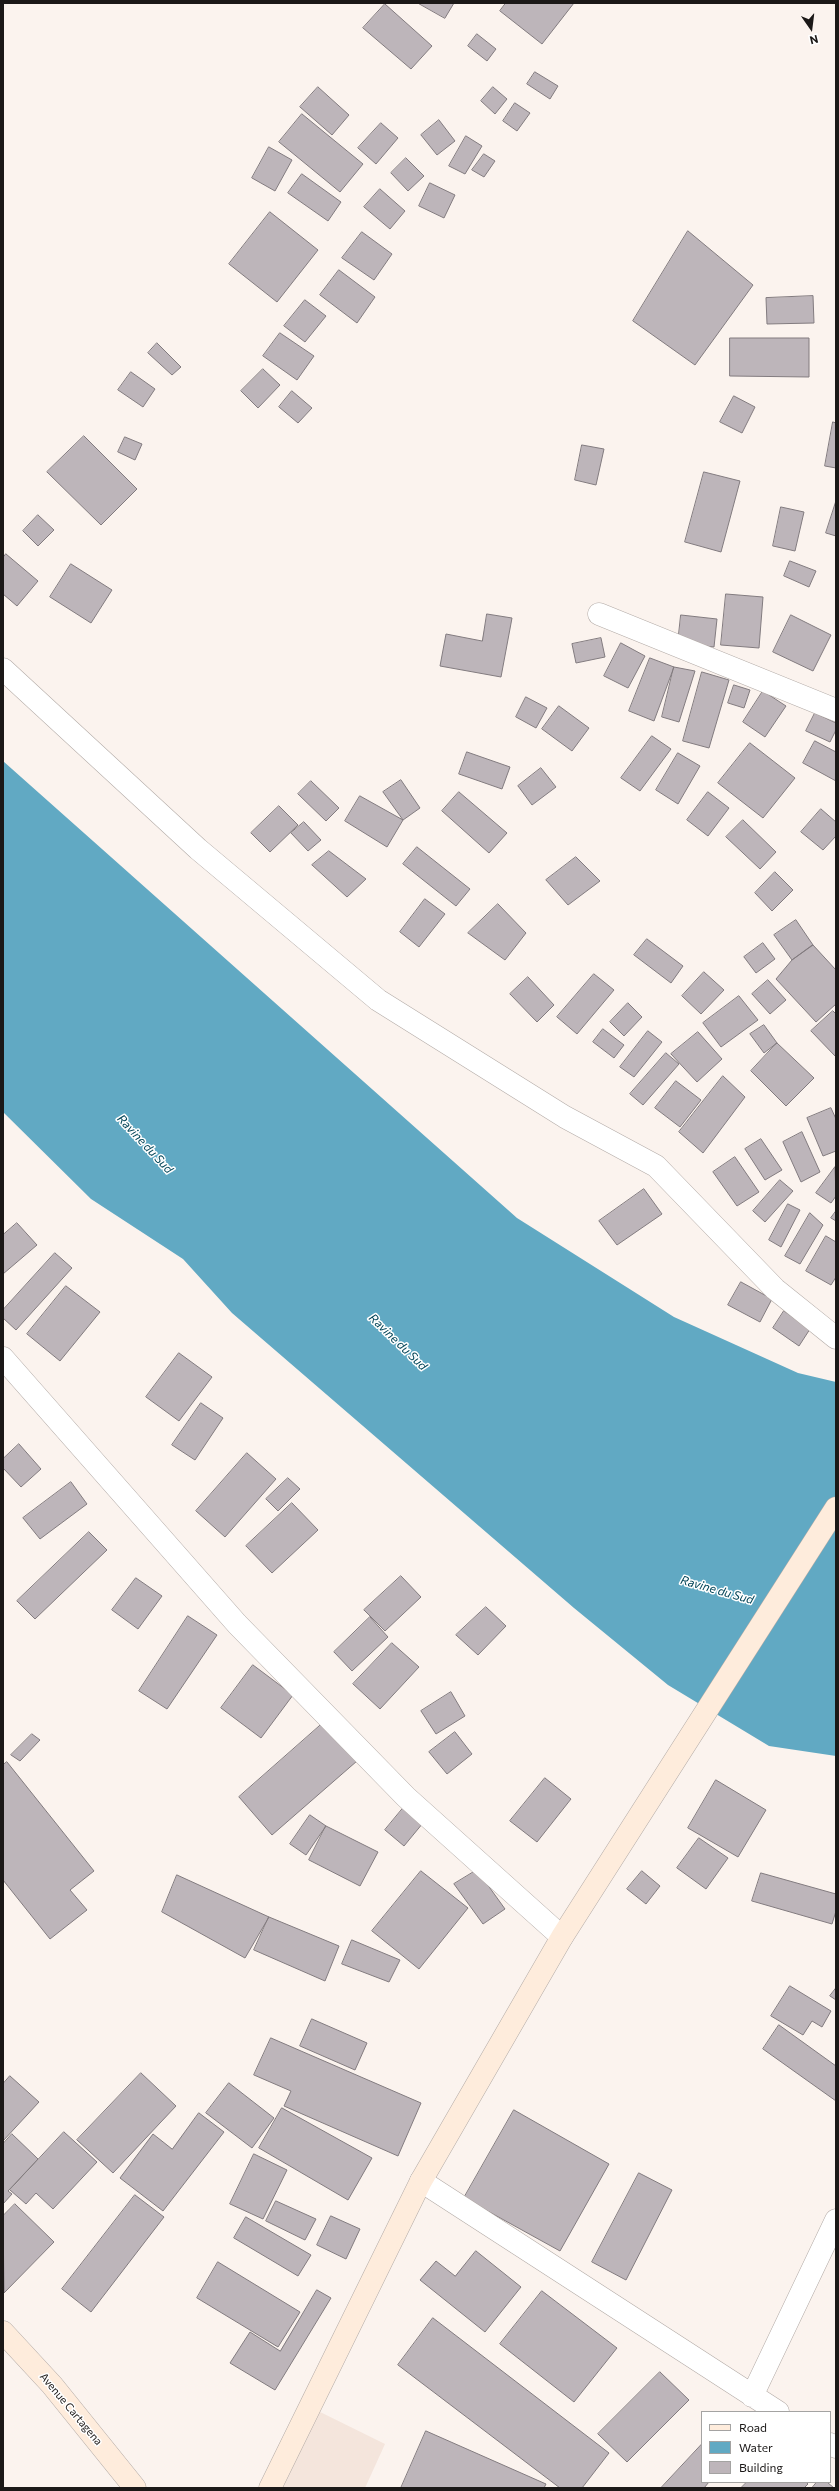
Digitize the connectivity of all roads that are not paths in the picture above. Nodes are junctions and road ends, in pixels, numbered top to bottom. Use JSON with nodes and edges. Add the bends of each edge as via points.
{"nodes":[{"id":1,"x":599,"y":614,"type":"dead end"},
{"id":2,"x":3,"y":669,"type":"edge"},
{"id":3,"x":836,"y":710,"type":"edge"},
{"id":4,"x":836,"y":1338,"type":"edge"},
{"id":5,"x":3,"y":1358,"type":"edge"},
{"id":6,"x":836,"y":1508,"type":"edge"},
{"id":7,"x":562,"y":1936,"type":"junction"},
{"id":8,"x":421,"y":2181,"type":"junction"},
{"id":9,"x":836,"y":2220,"type":"edge"},
{"id":10,"x":3,"y":2332,"type":"edge"},
{"id":11,"x":752,"y":2396,"type":"junction"},
{"id":12,"x":776,"y":2411,"type":"edge"},
{"id":13,"x":135,"y":2488,"type":"edge"},
{"id":14,"x":270,"y":2488,"type":"edge"}],
"edges":[{"from":1,"to":3,"type":"street"},
{"from":2,"to":4,"type":"street","via":[[198,849],[378,1000],[566,1118],[656,1166],[775,1290]]},
{"from":5,"to":7,"type":"street","via":[[237,1624],[406,1797]]},
{"from":6,"to":7,"type":"main road"},
{"from":7,"to":8,"type":"main road"},
{"from":8,"to":11,"type":"street"},
{"from":8,"to":14,"type":"main road"},
{"from":9,"to":11,"type":"street"},
{"from":10,"to":13,"type":"main road","name":"Avenue Cartagena","via":[[52,2385]]},
{"from":11,"to":12,"type":"street"}]}
